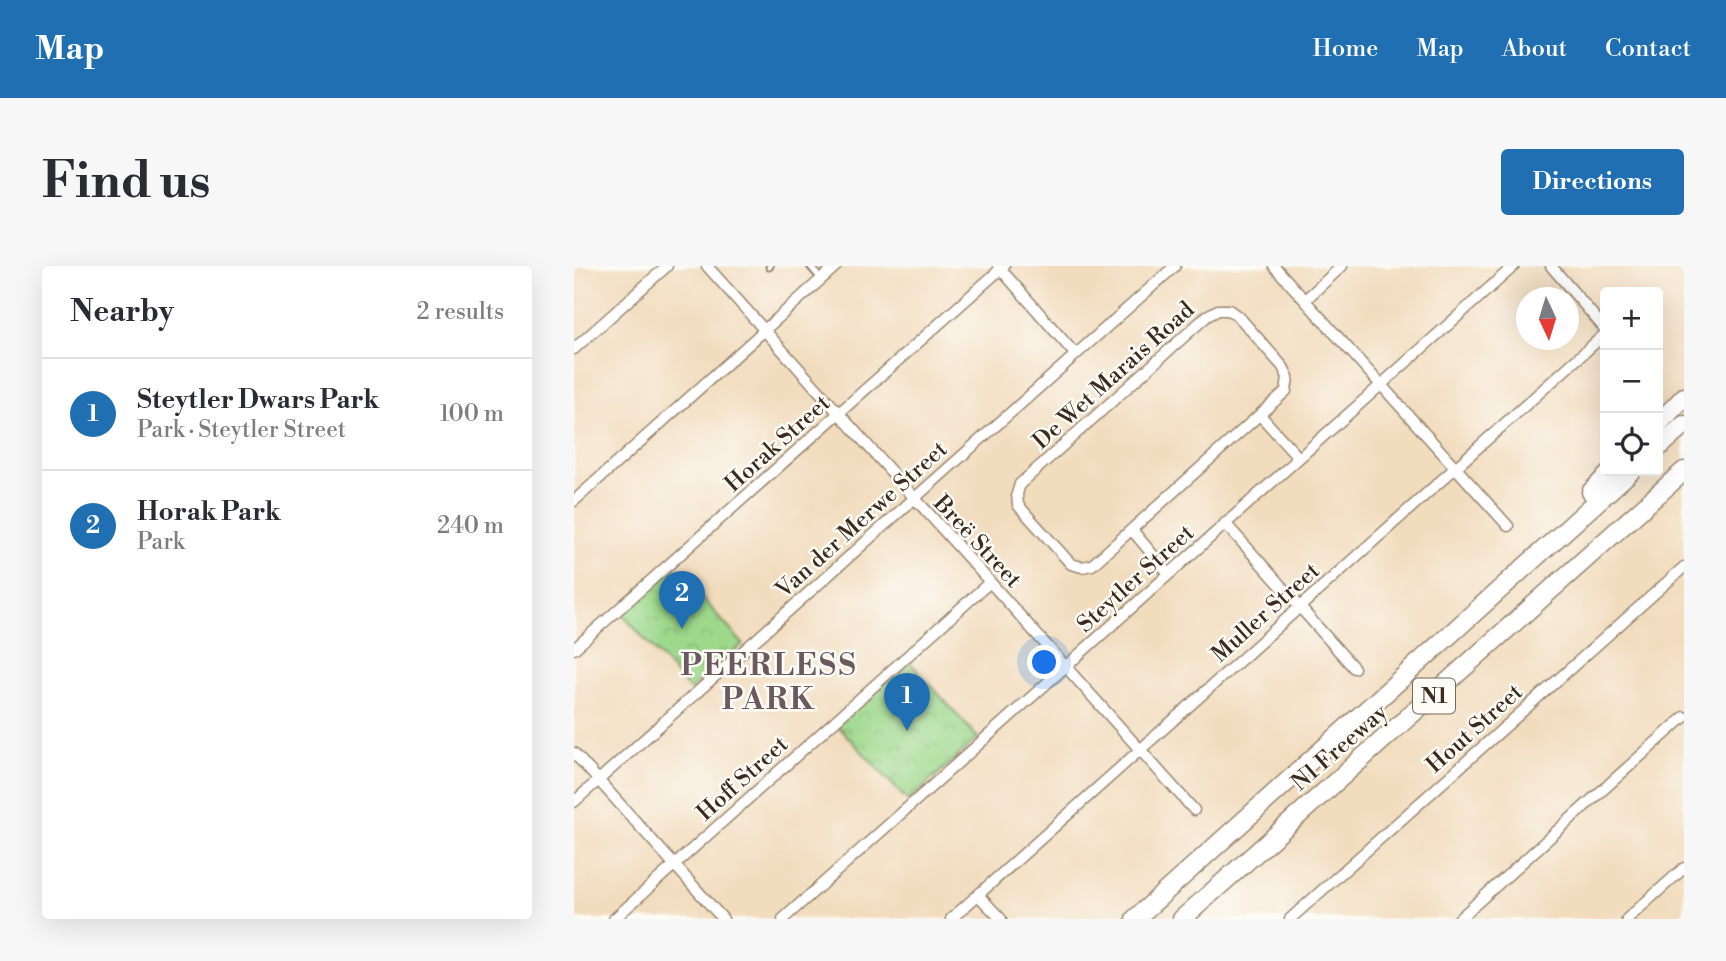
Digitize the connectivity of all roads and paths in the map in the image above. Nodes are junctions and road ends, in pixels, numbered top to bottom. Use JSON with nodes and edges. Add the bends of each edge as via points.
{"nodes":[{"id":1,"x":667,"y":266,"type":"edge"},
{"id":2,"x":707,"y":266,"type":"edge"},
{"id":3,"x":810,"y":266,"type":"edge"},
{"id":4,"x":836,"y":266,"type":"edge"},
{"id":5,"x":1175,"y":266,"type":"edge"},
{"id":6,"x":1273,"y":266,"type":"edge"},
{"id":7,"x":1342,"y":266,"type":"edge"},
{"id":8,"x":1514,"y":266,"type":"edge"},
{"id":9,"x":1550,"y":266,"type":"edge"},
{"id":10,"x":1001,"y":267,"type":"edge"},
{"id":11,"x":821,"y":279,"type":"junction"},
{"id":12,"x":1305,"y":300,"type":"junction"},
{"id":13,"x":1600,"y":325,"type":"edge"},
{"id":14,"x":764,"y":330,"type":"junction"},
{"id":15,"x":1600,"y":336,"type":"edge"},
{"id":16,"x":574,"y":349,"type":"edge"},
{"id":17,"x":1075,"y":354,"type":"junction"},
{"id":18,"x":1380,"y":386,"type":"junction"},
{"id":19,"x":1684,"y":397,"type":"edge"},
{"id":20,"x":839,"y":414,"type":"junction"},
{"id":21,"x":1260,"y":415,"type":"junction"},
{"id":22,"x":1663,"y":419,"type":"edge"},
{"id":23,"x":1684,"y":425,"type":"edge"},
{"id":24,"x":1663,"y":444,"type":"edge"},
{"id":25,"x":1298,"y":457,"type":"junction"},
{"id":26,"x":1456,"y":467,"type":"junction"},
{"id":27,"x":1684,"y":471,"type":"edge"},
{"id":28,"x":1607,"y":476,"type":"edge"},
{"id":29,"x":1626,"y":476,"type":"edge"},
{"id":30,"x":1684,"y":486,"type":"edge"},
{"id":31,"x":913,"y":498,"type":"junction"},
{"id":32,"x":574,"y":501,"type":"edge"},
{"id":33,"x":1225,"y":523,"type":"junction"},
{"id":34,"x":1508,"y":526,"type":"dead end"},
{"id":35,"x":1132,"y":530,"type":"junction"},
{"id":36,"x":1684,"y":567,"type":"edge"},
{"id":37,"x":1521,"y":570,"type":"junction"},
{"id":38,"x":1169,"y":574,"type":"junction"},
{"id":39,"x":1564,"y":581,"type":"junction"},
{"id":40,"x":990,"y":582,"type":"junction"},
{"id":41,"x":1300,"y":606,"type":"junction"},
{"id":42,"x":574,"y":649,"type":"edge"},
{"id":43,"x":1065,"y":666,"type":"junction"},
{"id":44,"x":1354,"y":668,"type":"dead end"},
{"id":45,"x":1684,"y":718,"type":"edge"},
{"id":46,"x":1140,"y":750,"type":"junction"},
{"id":47,"x":574,"y":753,"type":"edge"},
{"id":48,"x":598,"y":780,"type":"junction"},
{"id":49,"x":574,"y":802,"type":"edge"},
{"id":50,"x":1194,"y":810,"type":"dead end"},
{"id":51,"x":674,"y":866,"type":"junction"},
{"id":52,"x":1684,"y":868,"type":"edge"},
{"id":53,"x":978,"y":895,"type":"junction"},
{"id":54,"x":614,"y":919,"type":"edge"},
{"id":55,"x":723,"y":919,"type":"edge"},
{"id":56,"x":783,"y":919,"type":"edge"},
{"id":57,"x":951,"y":919,"type":"edge"},
{"id":58,"x":1001,"y":919,"type":"edge"},
{"id":59,"x":1135,"y":919,"type":"edge"},
{"id":60,"x":1182,"y":919,"type":"edge"},
{"id":61,"x":1290,"y":919,"type":"edge"},
{"id":62,"x":1460,"y":919,"type":"edge"},
{"id":63,"x":1627,"y":919,"type":"edge"}],
"edges":[{"from":1,"to":16,"type":"street"},
{"from":2,"to":14,"type":"street","name":"Breë Street"},
{"from":3,"to":11,"type":"lane"},
{"from":4,"to":11,"type":"street"},
{"from":5,"to":17,"type":"street","name":"Van der Merwe Street"},
{"from":6,"to":12,"type":"street"},
{"from":7,"to":12,"type":"street"},
{"from":8,"to":18,"type":"street","name":"Steytler Street"},
{"from":9,"to":13,"type":"street"},
{"from":10,"to":17,"type":"street"},
{"from":10,"to":20,"type":"street","name":"Horak Street"},
{"from":11,"to":14,"type":"street"},
{"from":12,"to":18,"type":"street"},
{"from":14,"to":20,"type":"street","name":"Breë Street"},
{"from":14,"to":32,"type":"street"},
{"from":15,"to":26,"type":"street","name":"Muller Street"},
{"from":17,"to":31,"type":"street","name":"Van der Merwe Street"},
{"from":18,"to":25,"type":"street","name":"Steytler Street"},
{"from":18,"to":26,"type":"street"},
{"from":19,"to":22,"type":"highway"},
{"from":20,"to":31,"type":"street","name":"Breë Street"},
{"from":20,"to":42,"type":"street","name":"Horak Street"},
{"from":21,"to":25,"type":"street"},
{"from":21,"to":35,"type":"street","name":"De Wet Marais Road"},
{"from":21,"to":35,"type":"street","name":"De Wet Marais Road","via":[[1286,391],[1286,372],[1240,318],[1229,310],[1218,310],[1017,489],[1018,505],[1076,566],[1092,565]]},
{"from":23,"to":24,"type":"highway"},
{"from":25,"to":33,"type":"street","name":"Steytler Street"},
{"from":26,"to":34,"type":"street"},
{"from":26,"to":41,"type":"street","name":"Muller Street"},
{"from":27,"to":39,"type":"highway","name":"N1 Freeway","number":"N1"},
{"from":28,"to":37,"type":"highway"},
{"from":29,"to":37,"type":"highway","name":"N1 Freeway","number":"N1"},
{"from":30,"to":39,"type":"highway","via":[[1586,569]]},
{"from":31,"to":40,"type":"street","name":"Breë Street"},
{"from":31,"to":48,"type":"street","name":"Van der Merwe Street"},
{"from":33,"to":38,"type":"street","name":"Steytler Street"},
{"from":33,"to":41,"type":"street"},
{"from":35,"to":38,"type":"street"},
{"from":36,"to":61,"type":"street","name":"Hout Street"},
{"from":37,"to":59,"type":"highway","name":"N1 Freeway","number":"N1"},
{"from":38,"to":43,"type":"street","name":"Steytler Street"},
{"from":39,"to":60,"type":"highway","name":"N1 Freeway","number":"N1"},
{"from":40,"to":43,"type":"street","name":"Breë Street"},
{"from":40,"to":51,"type":"street","name":"Hoff Street"},
{"from":41,"to":44,"type":"street"},
{"from":41,"to":46,"type":"street","name":"Muller Street"},
{"from":43,"to":46,"type":"street","name":"Breë Street"},
{"from":43,"to":56,"type":"street","name":"Steytler Street"},
{"from":45,"to":62,"type":"street"},
{"from":46,"to":50,"type":"street","name":"Breë Street"},
{"from":46,"to":53,"type":"street","name":"Muller Street"},
{"from":47,"to":48,"type":"street"},
{"from":48,"to":49,"type":"street","name":"Van der Merwe Street"},
{"from":48,"to":51,"type":"street"},
{"from":51,"to":54,"type":"street","name":"Hoff Street"},
{"from":51,"to":55,"type":"street"},
{"from":52,"to":63,"type":"street"},
{"from":53,"to":57,"type":"street","name":"Muller Street"},
{"from":53,"to":58,"type":"street"}]}
